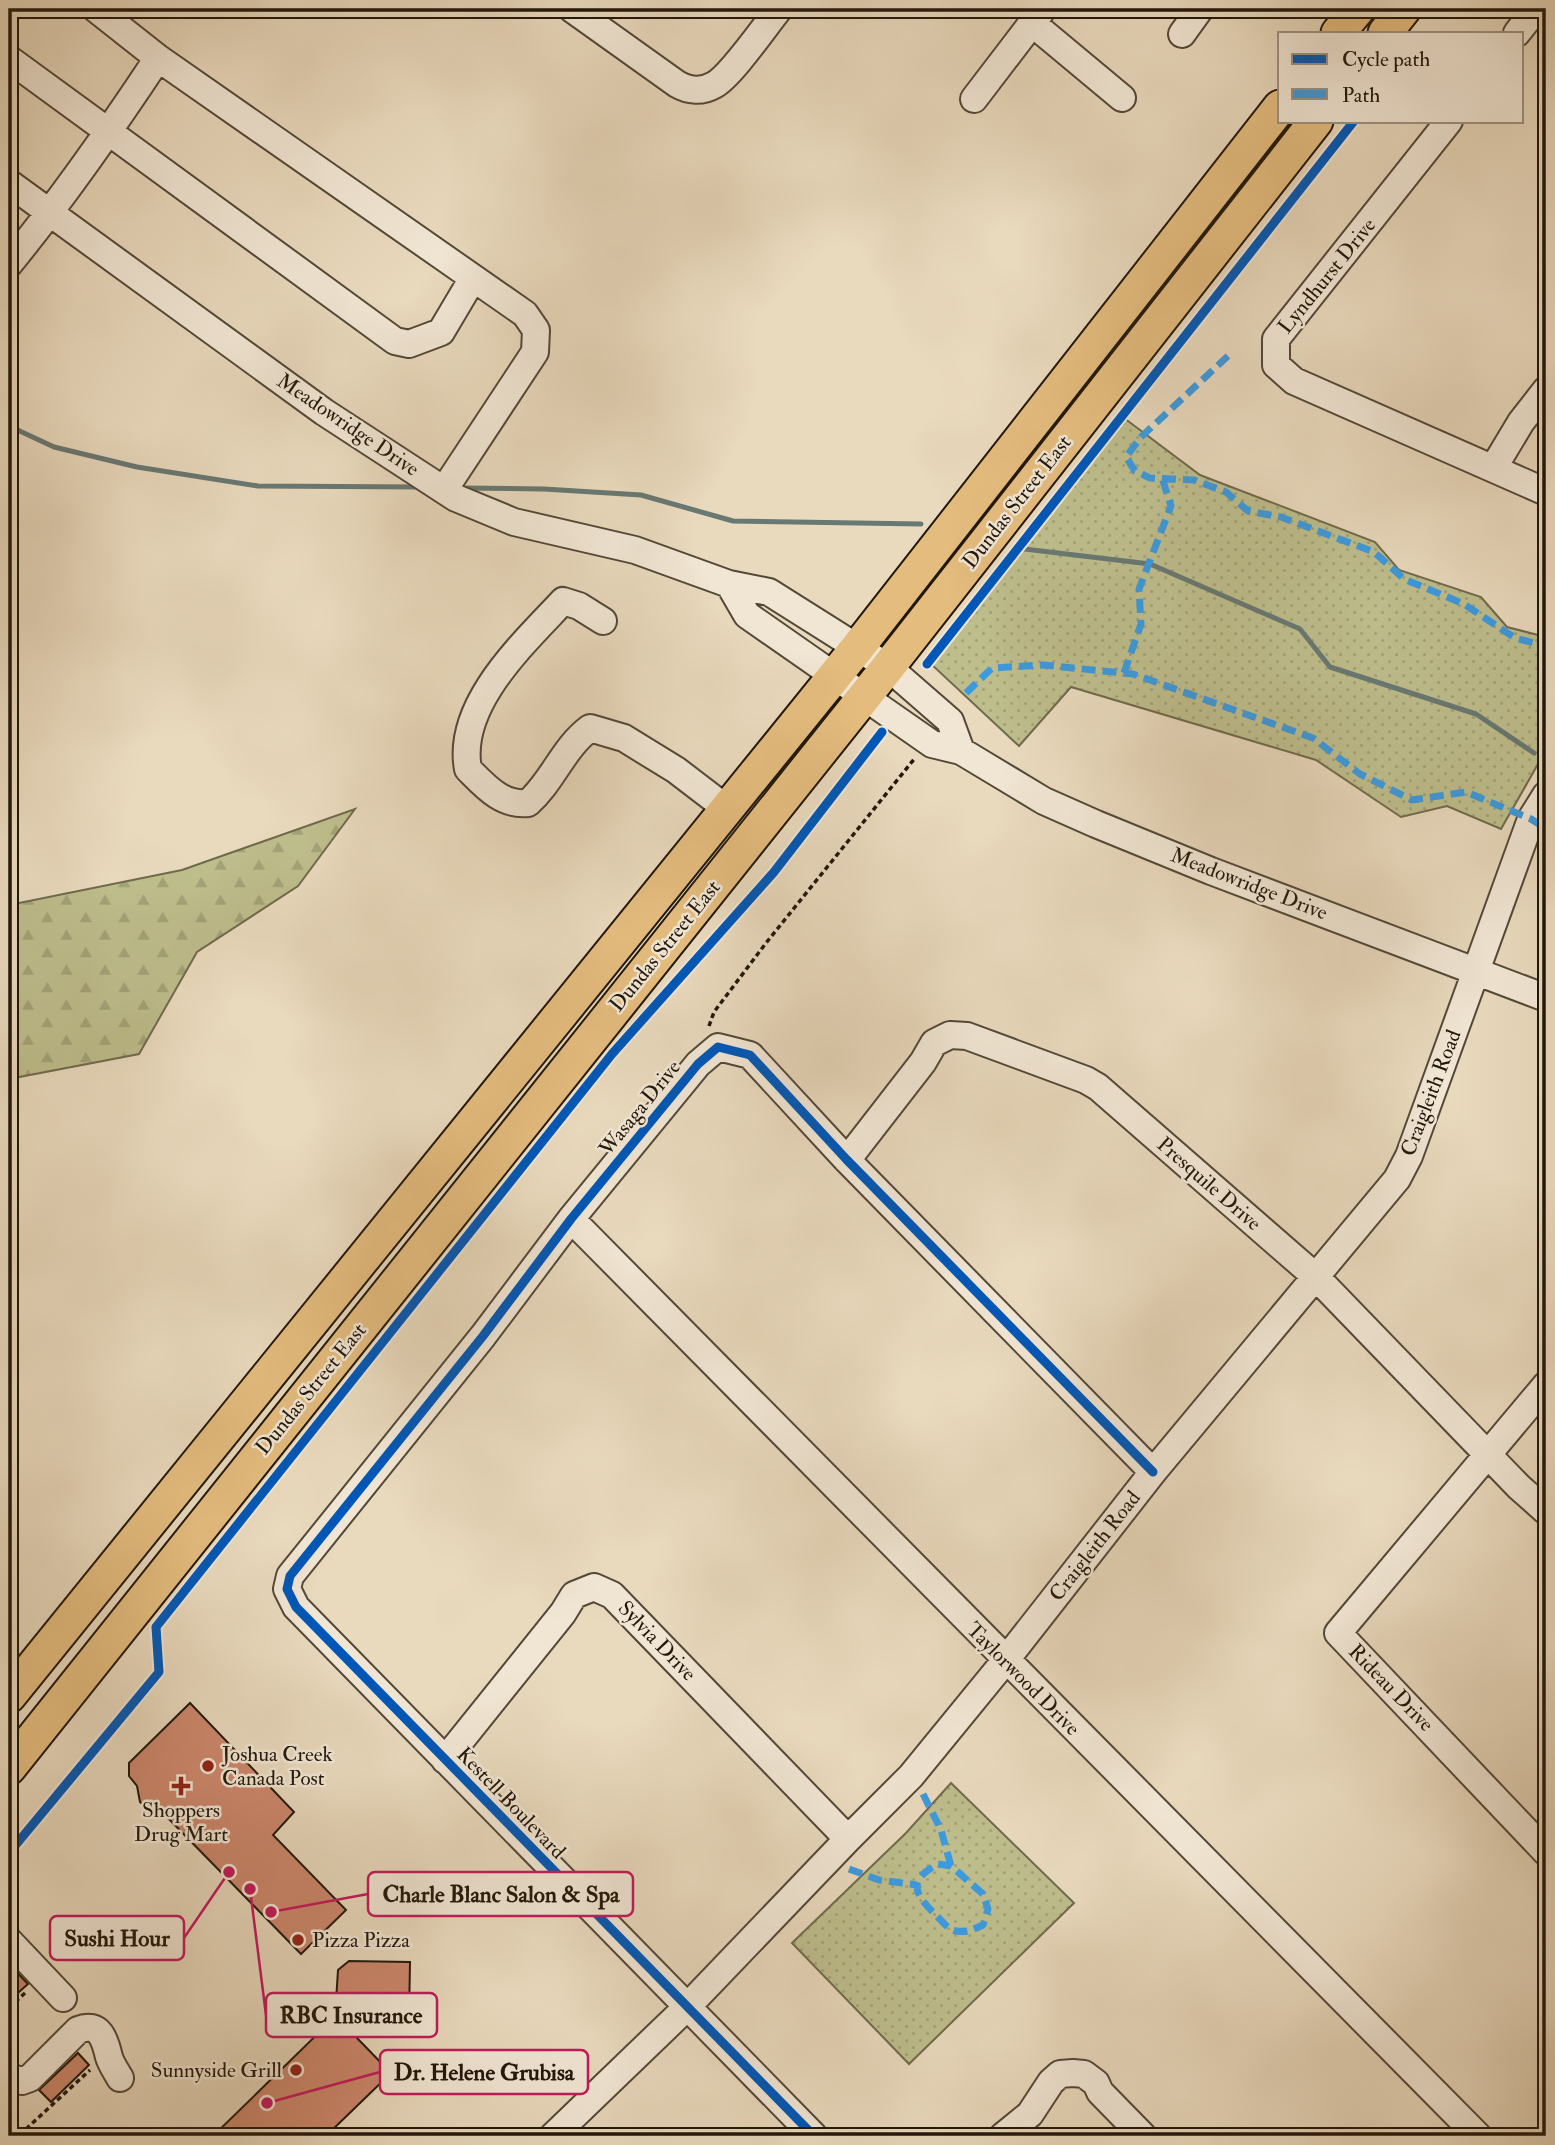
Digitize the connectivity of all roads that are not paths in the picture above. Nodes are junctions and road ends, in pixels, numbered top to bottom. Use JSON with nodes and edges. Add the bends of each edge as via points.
{"nodes":[{"id":1,"x":96,"y":9,"type":"edge"},
{"id":2,"x":572,"y":9,"type":"edge"},
{"id":3,"x":779,"y":9,"type":"edge"},
{"id":4,"x":1200,"y":9,"type":"edge"},
{"id":5,"x":1358,"y":9,"type":"edge"},
{"id":6,"x":1404,"y":9,"type":"edge"},
{"id":7,"x":1536,"y":9,"type":"edge"},
{"id":8,"x":1038,"y":16,"type":"edge"},
{"id":9,"x":1339,"y":32,"type":"edge"},
{"id":10,"x":1386,"y":32,"type":"edge"},
{"id":11,"x":1518,"y":32,"type":"edge"},
{"id":12,"x":1182,"y":34,"type":"dead end"},
{"id":13,"x":158,"y":58,"type":"junction"},
{"id":14,"x":9,"y":59,"type":"edge"},
{"id":15,"x":1122,"y":98,"type":"dead end"},
{"id":16,"x":974,"y":99,"type":"dead end"},
{"id":17,"x":1278,"y":110,"type":"edge"},
{"id":18,"x":1315,"y":122,"type":"edge"},
{"id":19,"x":1448,"y":122,"type":"edge"},
{"id":20,"x":110,"y":132,"type":"junction"},
{"id":21,"x":9,"y":183,"type":"edge"},
{"id":22,"x":51,"y":213,"type":"junction"},
{"id":23,"x":9,"y":264,"type":"edge"},
{"id":24,"x":473,"y":278,"type":"junction"},
{"id":25,"x":1546,"y":390,"type":"edge"},
{"id":26,"x":1494,"y":467,"type":"junction"},
{"id":27,"x":444,"y":491,"type":"junction"},
{"id":28,"x":1546,"y":492,"type":"edge"},
{"id":29,"x":729,"y":584,"type":"junction"},
{"id":30,"x":603,"y":621,"type":"dead end"},
{"id":31,"x":858,"y":648,"type":"junction"},
{"id":32,"x":888,"y":667,"type":"junction"},
{"id":33,"x":836,"y":675,"type":"junction"},
{"id":34,"x":865,"y":696,"type":"junction"},
{"id":35,"x":961,"y":751,"type":"junction"},
{"id":36,"x":1546,"y":795,"type":"edge"},
{"id":37,"x":727,"y":809,"type":"junction"},
{"id":38,"x":1476,"y":971,"type":"junction"},
{"id":39,"x":1546,"y":998,"type":"edge"},
{"id":40,"x":847,"y":1160,"type":"junction"},
{"id":41,"x":571,"y":1219,"type":"junction"},
{"id":42,"x":1316,"y":1277,"type":"junction"},
{"id":43,"x":1546,"y":1385,"type":"edge"},
{"id":44,"x":1489,"y":1455,"type":"junction"},
{"id":45,"x":1153,"y":1472,"type":"junction"},
{"id":46,"x":1546,"y":1511,"type":"edge"},
{"id":47,"x":290,"y":1576,"type":"joint"},
{"id":48,"x":1006,"y":1661,"type":"junction"},
{"id":49,"x":9,"y":1696,"type":"edge"},
{"id":50,"x":445,"y":1760,"type":"junction"},
{"id":51,"x":9,"y":1768,"type":"edge"},
{"id":52,"x":848,"y":1839,"type":"junction"},
{"id":53,"x":1546,"y":1852,"type":"edge"},
{"id":54,"x":9,"y":1941,"type":"edge"},
{"id":55,"x":63,"y":1998,"type":"dead end"},
{"id":56,"x":687,"y":2007,"type":"junction"},
{"id":57,"x":9,"y":2077,"type":"edge"},
{"id":58,"x":120,"y":2078,"type":"dead end"},
{"id":59,"x":553,"y":2136,"type":"edge"},
{"id":60,"x":814,"y":2136,"type":"edge"},
{"id":61,"x":1003,"y":2136,"type":"edge"},
{"id":62,"x":1143,"y":2136,"type":"edge"},
{"id":63,"x":1478,"y":2136,"type":"edge"}],
"edges":[{"from":1,"to":13,"type":"street"},
{"from":2,"to":3,"type":"street","via":[[677,85],[696,90],[720,81]]},
{"from":4,"to":12,"type":"street"},
{"from":5,"to":9,"type":"main road"},
{"from":6,"to":10,"type":"main road"},
{"from":7,"to":11,"type":"street"},
{"from":8,"to":15,"type":"street"},
{"from":8,"to":16,"type":"street"},
{"from":13,"to":20,"type":"street"},
{"from":13,"to":24,"type":"street"},
{"from":14,"to":20,"type":"street"},
{"from":17,"to":31,"type":"main road","name":"Dundas Street East"},
{"from":18,"to":32,"type":"main road","name":"Dundas Street East"},
{"from":19,"to":26,"type":"street","name":"Lyndhurst Drive","via":[[1276,339],[1276,365],[1294,381]]},
{"from":20,"to":22,"type":"street"},
{"from":20,"to":24,"type":"street","via":[[395,341],[409,344],[441,332]]},
{"from":21,"to":22,"type":"street","name":"Meadowridge Drive"},
{"from":22,"to":23,"type":"street"},
{"from":22,"to":27,"type":"street","name":"Meadowridge Drive","via":[[324,412]]},
{"from":24,"to":27,"type":"street","via":[[524,314],[536,330],[535,352]]},
{"from":25,"to":26,"type":"street"},
{"from":26,"to":28,"type":"street","name":"Lyndhurst Drive"},
{"from":27,"to":29,"type":"street","name":"Meadowridge Drive","via":[[514,522],[635,550]]},
{"from":29,"to":31,"type":"street","name":"Meadowridge Drive","via":[[768,592]]},
{"from":29,"to":33,"type":"street","name":"Meadowridge Drive","via":[[747,615]]},
{"from":30,"to":37,"type":"street","via":[[564,601],[524,644],[471,720],[466,742],[468,769],[508,802],[528,803],[575,739],[590,728],[624,738]]},
{"from":31,"to":32,"type":"street","name":"Meadowridge Drive"},
{"from":31,"to":33,"type":"main road","name":"Dundas Street East"},
{"from":32,"to":34,"type":"main road","name":"Dundas Street East"},
{"from":32,"to":35,"type":"street","name":"Meadowridge Drive","via":[[950,721]]},
{"from":33,"to":34,"type":"street","name":"Meadowridge Drive"},
{"from":33,"to":37,"type":"main road","name":"Dundas Street East"},
{"from":34,"to":35,"type":"street","name":"Meadowridge Drive","via":[[932,744]]},
{"from":34,"to":51,"type":"main road","name":"Dundas Street East"},
{"from":35,"to":38,"type":"street","name":"Meadowridge Drive","via":[[1044,801],[1096,824]]},
{"from":36,"to":38,"type":"street","name":"Craigleith Road","via":[[1531,819]]},
{"from":37,"to":49,"type":"main road","name":"Dundas Street East"},
{"from":38,"to":39,"type":"street","name":"Meadowridge Drive"},
{"from":38,"to":42,"type":"street","name":"Craigleith Road","via":[[1409,1156]]},
{"from":40,"to":41,"type":"street","name":"Wasaga Drive","via":[[750,1055],[718,1047],[698,1064]]},
{"from":40,"to":42,"type":"street","name":"Presquile Drive","via":[[934,1043],[961,1034],[1093,1083]]},
{"from":40,"to":45,"type":"street"},
{"from":41,"to":47,"type":"street","name":"Wasaga Drive"},
{"from":41,"to":48,"type":"street","name":"Taylorwood Drive"},
{"from":42,"to":44,"type":"street","name":"Presquile Drive"},
{"from":42,"to":45,"type":"street","name":"Craigleith Road"},
{"from":43,"to":44,"type":"street"},
{"from":44,"to":46,"type":"street","name":"Presquile Drive"},
{"from":44,"to":53,"type":"street","name":"Rideau Drive","via":[[1338,1633]]},
{"from":45,"to":48,"type":"street","name":"Craigleith Road"},
{"from":47,"to":50,"type":"street","name":"Kestell Boulevard","via":[[290,1600]]},
{"from":48,"to":52,"type":"street","name":"Craigleith Road","via":[[911,1776]]},
{"from":48,"to":63,"type":"street","name":"Taylorwood Drive"},
{"from":50,"to":52,"type":"street","name":"Sylvia Drive","via":[[574,1595],[589,1588],[602,1589]]},
{"from":50,"to":56,"type":"street","name":"Kestell Boulevard"},
{"from":52,"to":56,"type":"street","name":"Craigleith Road"},
{"from":54,"to":55,"type":"street"},
{"from":56,"to":59,"type":"street","name":"Craigleith Road"},
{"from":56,"to":60,"type":"street","name":"Kestell Boulevard"},
{"from":57,"to":58,"type":"street","via":[[30,2078],[86,2026],[102,2035]]},
{"from":61,"to":62,"type":"street","via":[[1030,2114],[1051,2082],[1060,2074],[1073,2073],[1096,2083]]}]}
